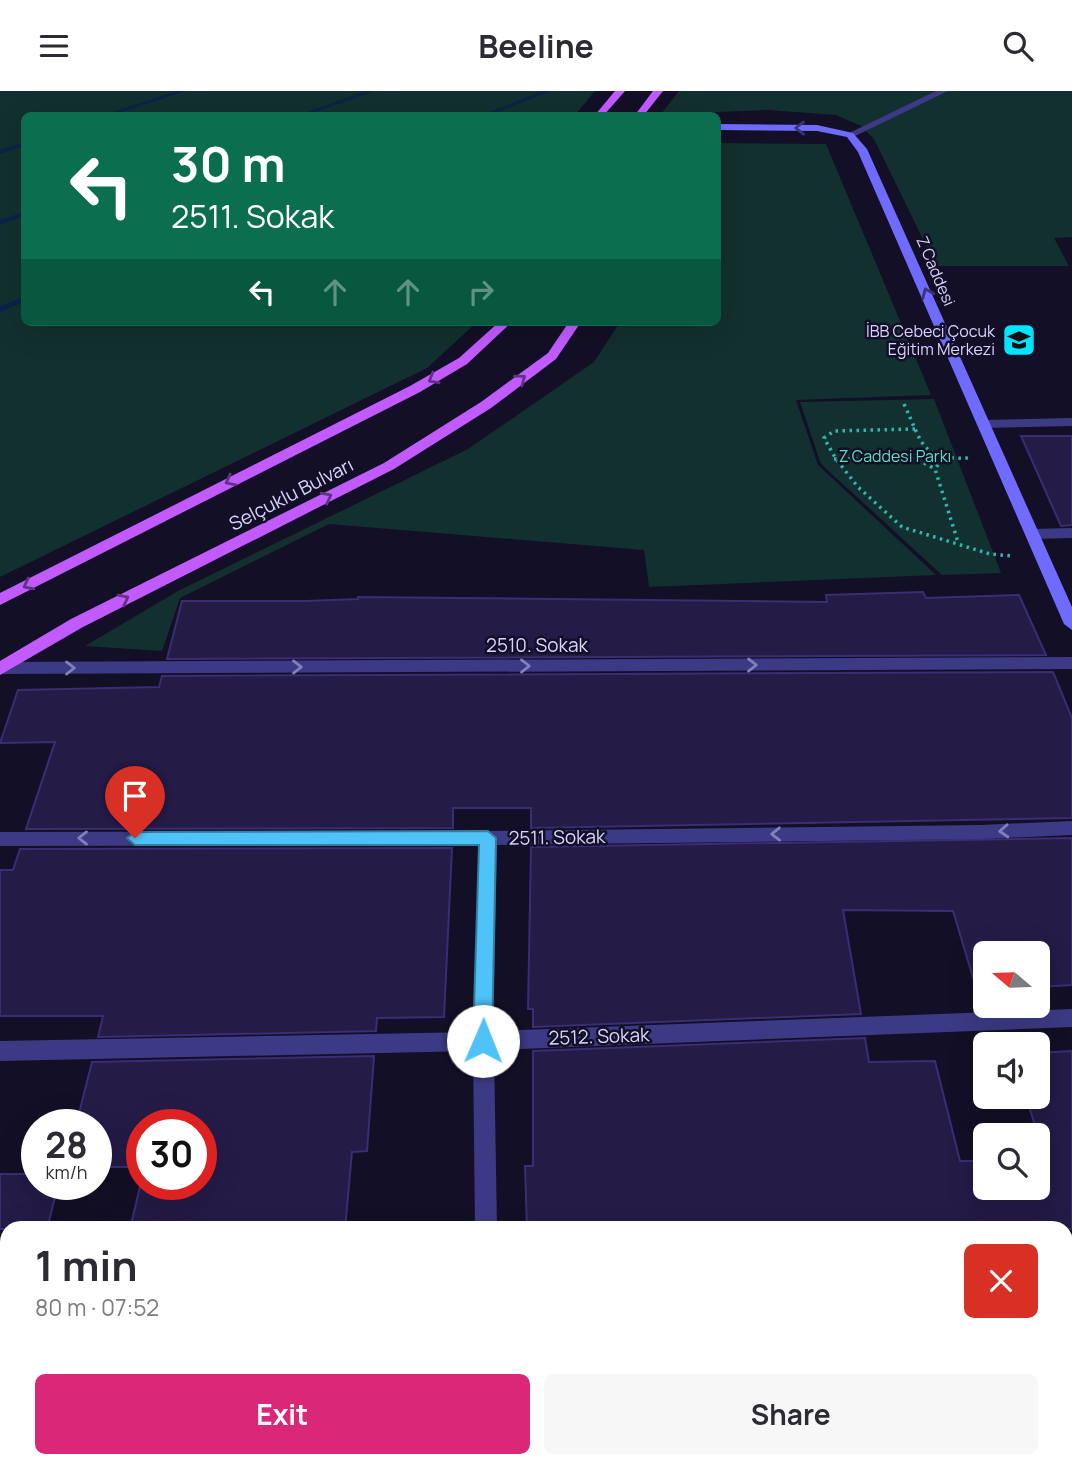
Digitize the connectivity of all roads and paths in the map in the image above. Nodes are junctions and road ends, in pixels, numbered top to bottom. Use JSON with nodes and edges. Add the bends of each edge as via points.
{"nodes":[{"id":1,"x":620,"y":91,"type":"edge"},
{"id":2,"x":658,"y":91,"type":"edge"},
{"id":3,"x":943,"y":91,"type":"edge"},
{"id":4,"x":602,"y":112,"type":"edge"},
{"id":5,"x":641,"y":112,"type":"edge"},
{"id":6,"x":721,"y":127,"type":"edge"},
{"id":7,"x":850,"y":135,"type":"junction"},
{"id":8,"x":502,"y":326,"type":"edge"},
{"id":9,"x":572,"y":326,"type":"edge"},
{"id":10,"x":904,"y":404,"type":"dead end"},
{"id":11,"x":1072,"y":422,"type":"edge"},
{"id":12,"x":983,"y":423,"type":"junction"},
{"id":13,"x":915,"y":429,"type":"junction"},
{"id":14,"x":926,"y":449,"type":"junction"},
{"id":15,"x":833,"y":459,"type":"junction"},
{"id":16,"x":917,"y":459,"type":"junction"},
{"id":17,"x":935,"y":469,"type":"junction"},
{"id":18,"x":1072,"y":533,"type":"edge"},
{"id":19,"x":1032,"y":534,"type":"junction"},
{"id":20,"x":958,"y":542,"type":"junction"},
{"id":21,"x":1041,"y":555,"type":"junction"},
{"id":22,"x":0,"y":600,"type":"edge"},
{"id":23,"x":1072,"y":624,"type":"edge"},
{"id":24,"x":1072,"y":663,"type":"edge"},
{"id":25,"x":1,"y":668,"type":"edge"},
{"id":26,"x":1072,"y":828,"type":"edge"},
{"id":27,"x":488,"y":838,"type":"junction"},
{"id":28,"x":0,"y":839,"type":"edge"},
{"id":29,"x":1072,"y":1018,"type":"edge"},
{"id":30,"x":483,"y":1041,"type":"junction"},
{"id":31,"x":0,"y":1051,"type":"edge"},
{"id":32,"x":486,"y":1221,"type":"edge"}],
"edges":[{"from":1,"to":4,"type":"main road"},
{"from":2,"to":5,"type":"main road"},
{"from":3,"to":7,"type":"street"},
{"from":7,"to":6,"type":"street","one_way":true,"via":[[817,128]]},
{"from":12,"to":7,"type":"street","name":"Z Caddesi","one_way":true,"via":[[868,157]]},
{"from":8,"to":22,"type":"main road","name":"Selçuklu Bulvarı","one_way":true,"via":[[463,361],[415,389]]},
{"from":25,"to":9,"type":"main road","name":"Selçuklu Bulvarı","one_way":true,"via":[[77,623],[389,466],[486,405],[552,356]]},
{"from":10,"to":13,"type":"path"},
{"from":11,"to":12,"type":"street"},
{"from":12,"to":19,"type":"street","name":"Z Caddesi"},
{"from":13,"to":14,"type":"path"},
{"from":13,"to":15,"type":"path","via":[[834,432],[824,438]]},
{"from":14,"to":16,"type":"path"},
{"from":14,"to":17,"type":"path","via":[[942,459]]},
{"from":15,"to":16,"type":"path"},
{"from":15,"to":20,"type":"path","via":[[902,527]]},
{"from":16,"to":17,"type":"path"},
{"from":17,"to":20,"type":"path"},
{"from":18,"to":19,"type":"street"},
{"from":19,"to":21,"type":"street","name":"Z Caddesi"},
{"from":20,"to":21,"type":"path","via":[[987,555]]},
{"from":21,"to":23,"type":"street","name":"Z Caddesi"},
{"from":25,"to":24,"type":"street","name":"2510. Sokak","one_way":true},
{"from":26,"to":27,"type":"street","name":"2511. Sokak","one_way":true},
{"from":27,"to":28,"type":"street","name":"2511. Sokak","one_way":true},
{"from":27,"to":30,"type":"street"},
{"from":29,"to":30,"type":"street","name":"2512. Sokak"},
{"from":30,"to":31,"type":"street","name":"2512. Sokak"},
{"from":30,"to":32,"type":"street"}]}
